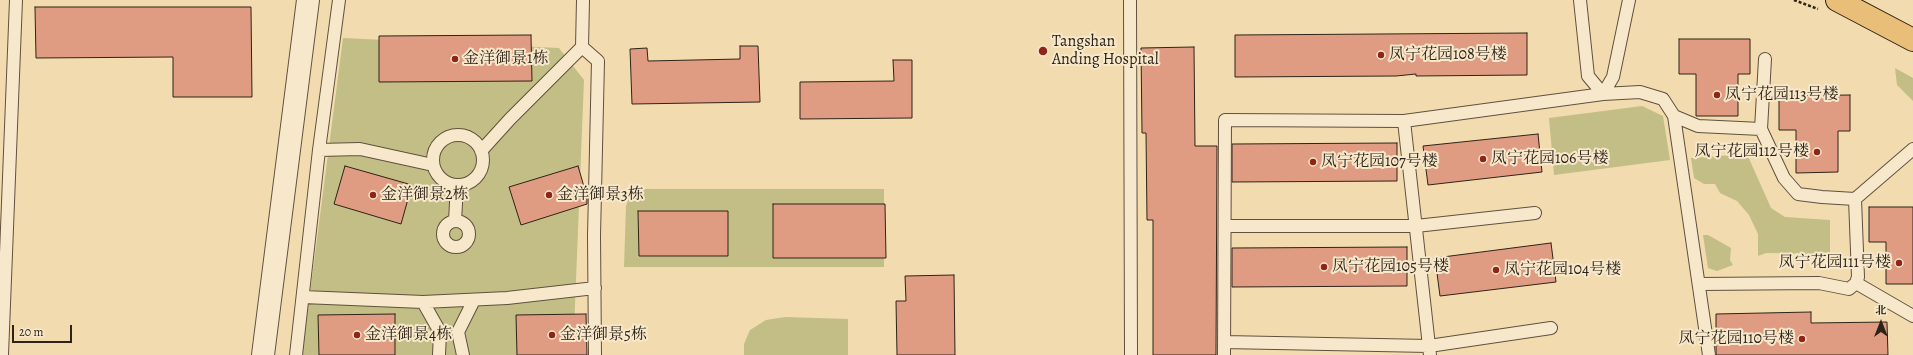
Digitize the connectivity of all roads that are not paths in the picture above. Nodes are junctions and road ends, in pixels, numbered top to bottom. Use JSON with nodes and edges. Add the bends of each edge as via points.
{"nodes":[{"id":1,"x":16,"y":0,"type":"edge"},
{"id":2,"x":308,"y":0,"type":"edge"},
{"id":3,"x":339,"y":0,"type":"edge"},
{"id":4,"x":583,"y":0,"type":"edge"},
{"id":5,"x":1130,"y":0,"type":"edge"},
{"id":6,"x":1580,"y":0,"type":"edge"},
{"id":7,"x":1629,"y":0,"type":"edge"},
{"id":8,"x":1837,"y":0,"type":"edge"},
{"id":9,"x":1913,"y":40,"type":"edge"},
{"id":10,"x":582,"y":47,"type":"junction"},
{"id":11,"x":1765,"y":59,"type":"dead end"},
{"id":12,"x":1603,"y":94,"type":"junction"},
{"id":13,"x":1674,"y":116,"type":"junction"},
{"id":14,"x":1404,"y":121,"type":"junction"},
{"id":15,"x":1762,"y":129,"type":"junction"},
{"id":16,"x":1913,"y":149,"type":"edge"},
{"id":17,"x":319,"y":150,"type":"junction"},
{"id":18,"x":481,"y":151,"type":"junction"},
{"id":19,"x":433,"y":165,"type":"junction"},
{"id":20,"x":457,"y":185,"type":"junction"},
{"id":21,"x":1855,"y":199,"type":"junction"},
{"id":22,"x":1535,"y":213,"type":"dead end"},
{"id":23,"x":455,"y":221,"type":"dead end"},
{"id":24,"x":1225,"y":226,"type":"junction"},
{"id":25,"x":1416,"y":226,"type":"junction"},
{"id":26,"x":1856,"y":283,"type":"junction"},
{"id":27,"x":1699,"y":284,"type":"junction"},
{"id":28,"x":595,"y":288,"type":"junction"},
{"id":29,"x":303,"y":297,"type":"junction"},
{"id":30,"x":474,"y":300,"type":"junction"},
{"id":31,"x":423,"y":302,"type":"junction"},
{"id":32,"x":1913,"y":316,"type":"edge"},
{"id":33,"x":1551,"y":328,"type":"dead end"},
{"id":34,"x":1224,"y":342,"type":"junction"},
{"id":35,"x":1430,"y":350,"type":"edge"},
{"id":36,"x":2,"y":355,"type":"edge"},
{"id":37,"x":263,"y":355,"type":"edge"},
{"id":38,"x":296,"y":355,"type":"edge"},
{"id":39,"x":439,"y":355,"type":"edge"},
{"id":40,"x":463,"y":355,"type":"edge"},
{"id":41,"x":595,"y":355,"type":"edge"},
{"id":42,"x":1131,"y":355,"type":"edge"},
{"id":43,"x":1224,"y":355,"type":"edge"},
{"id":44,"x":1709,"y":355,"type":"edge"}],
"edges":[{"from":1,"to":36,"type":"lane"},
{"from":2,"to":37,"type":"street"},
{"from":3,"to":17,"type":"lane"},
{"from":4,"to":10,"type":"lane"},
{"from":5,"to":42,"type":"lane"},
{"from":6,"to":12,"type":"lane","via":[[1588,76]]},
{"from":7,"to":12,"type":"lane","via":[[1613,77]]},
{"from":8,"to":9,"type":"main road"},
{"from":10,"to":18,"type":"lane"},
{"from":10,"to":28,"type":"lane","via":[[598,61]]},
{"from":11,"to":15,"type":"lane"},
{"from":12,"to":13,"type":"lane","via":[[1640,92],[1663,99]]},
{"from":12,"to":14,"type":"lane"},
{"from":13,"to":15,"type":"lane","via":[[1698,126]]},
{"from":13,"to":27,"type":"lane"},
{"from":14,"to":24,"type":"lane","via":[[1225,120]]},
{"from":14,"to":25,"type":"lane"},
{"from":15,"to":21,"type":"lane","via":[[1784,178],[1798,194]]},
{"from":16,"to":21,"type":"lane"},
{"from":17,"to":19,"type":"lane","via":[[360,149]]},
{"from":17,"to":29,"type":"lane"},
{"from":18,"to":19,"type":"lane","via":[[471,138],[455,135],[447,137],[435,149]]},
{"from":18,"to":20,"type":"lane","via":[[483,159],[479,175],[465,184]]},
{"from":19,"to":20,"type":"lane","via":[[442,179]]},
{"from":20,"to":23,"type":"lane"},
{"from":21,"to":26,"type":"lane","via":[[1858,277]]},
{"from":22,"to":25,"type":"lane"},
{"from":24,"to":25,"type":"lane"},
{"from":24,"to":34,"type":"lane"},
{"from":25,"to":35,"type":"lane"},
{"from":26,"to":27,"type":"lane","via":[[1849,289],[1819,283]]},
{"from":26,"to":32,"type":"lane"},
{"from":27,"to":44,"type":"lane"},
{"from":28,"to":30,"type":"lane"},
{"from":28,"to":41,"type":"lane"},
{"from":29,"to":31,"type":"lane"},
{"from":29,"to":38,"type":"lane"},
{"from":30,"to":31,"type":"lane"},
{"from":30,"to":40,"type":"lane","via":[[458,332]]},
{"from":31,"to":39,"type":"lane","via":[[440,332]]},
{"from":33,"to":35,"type":"lane"},
{"from":34,"to":35,"type":"lane"},
{"from":34,"to":43,"type":"lane"}]}
